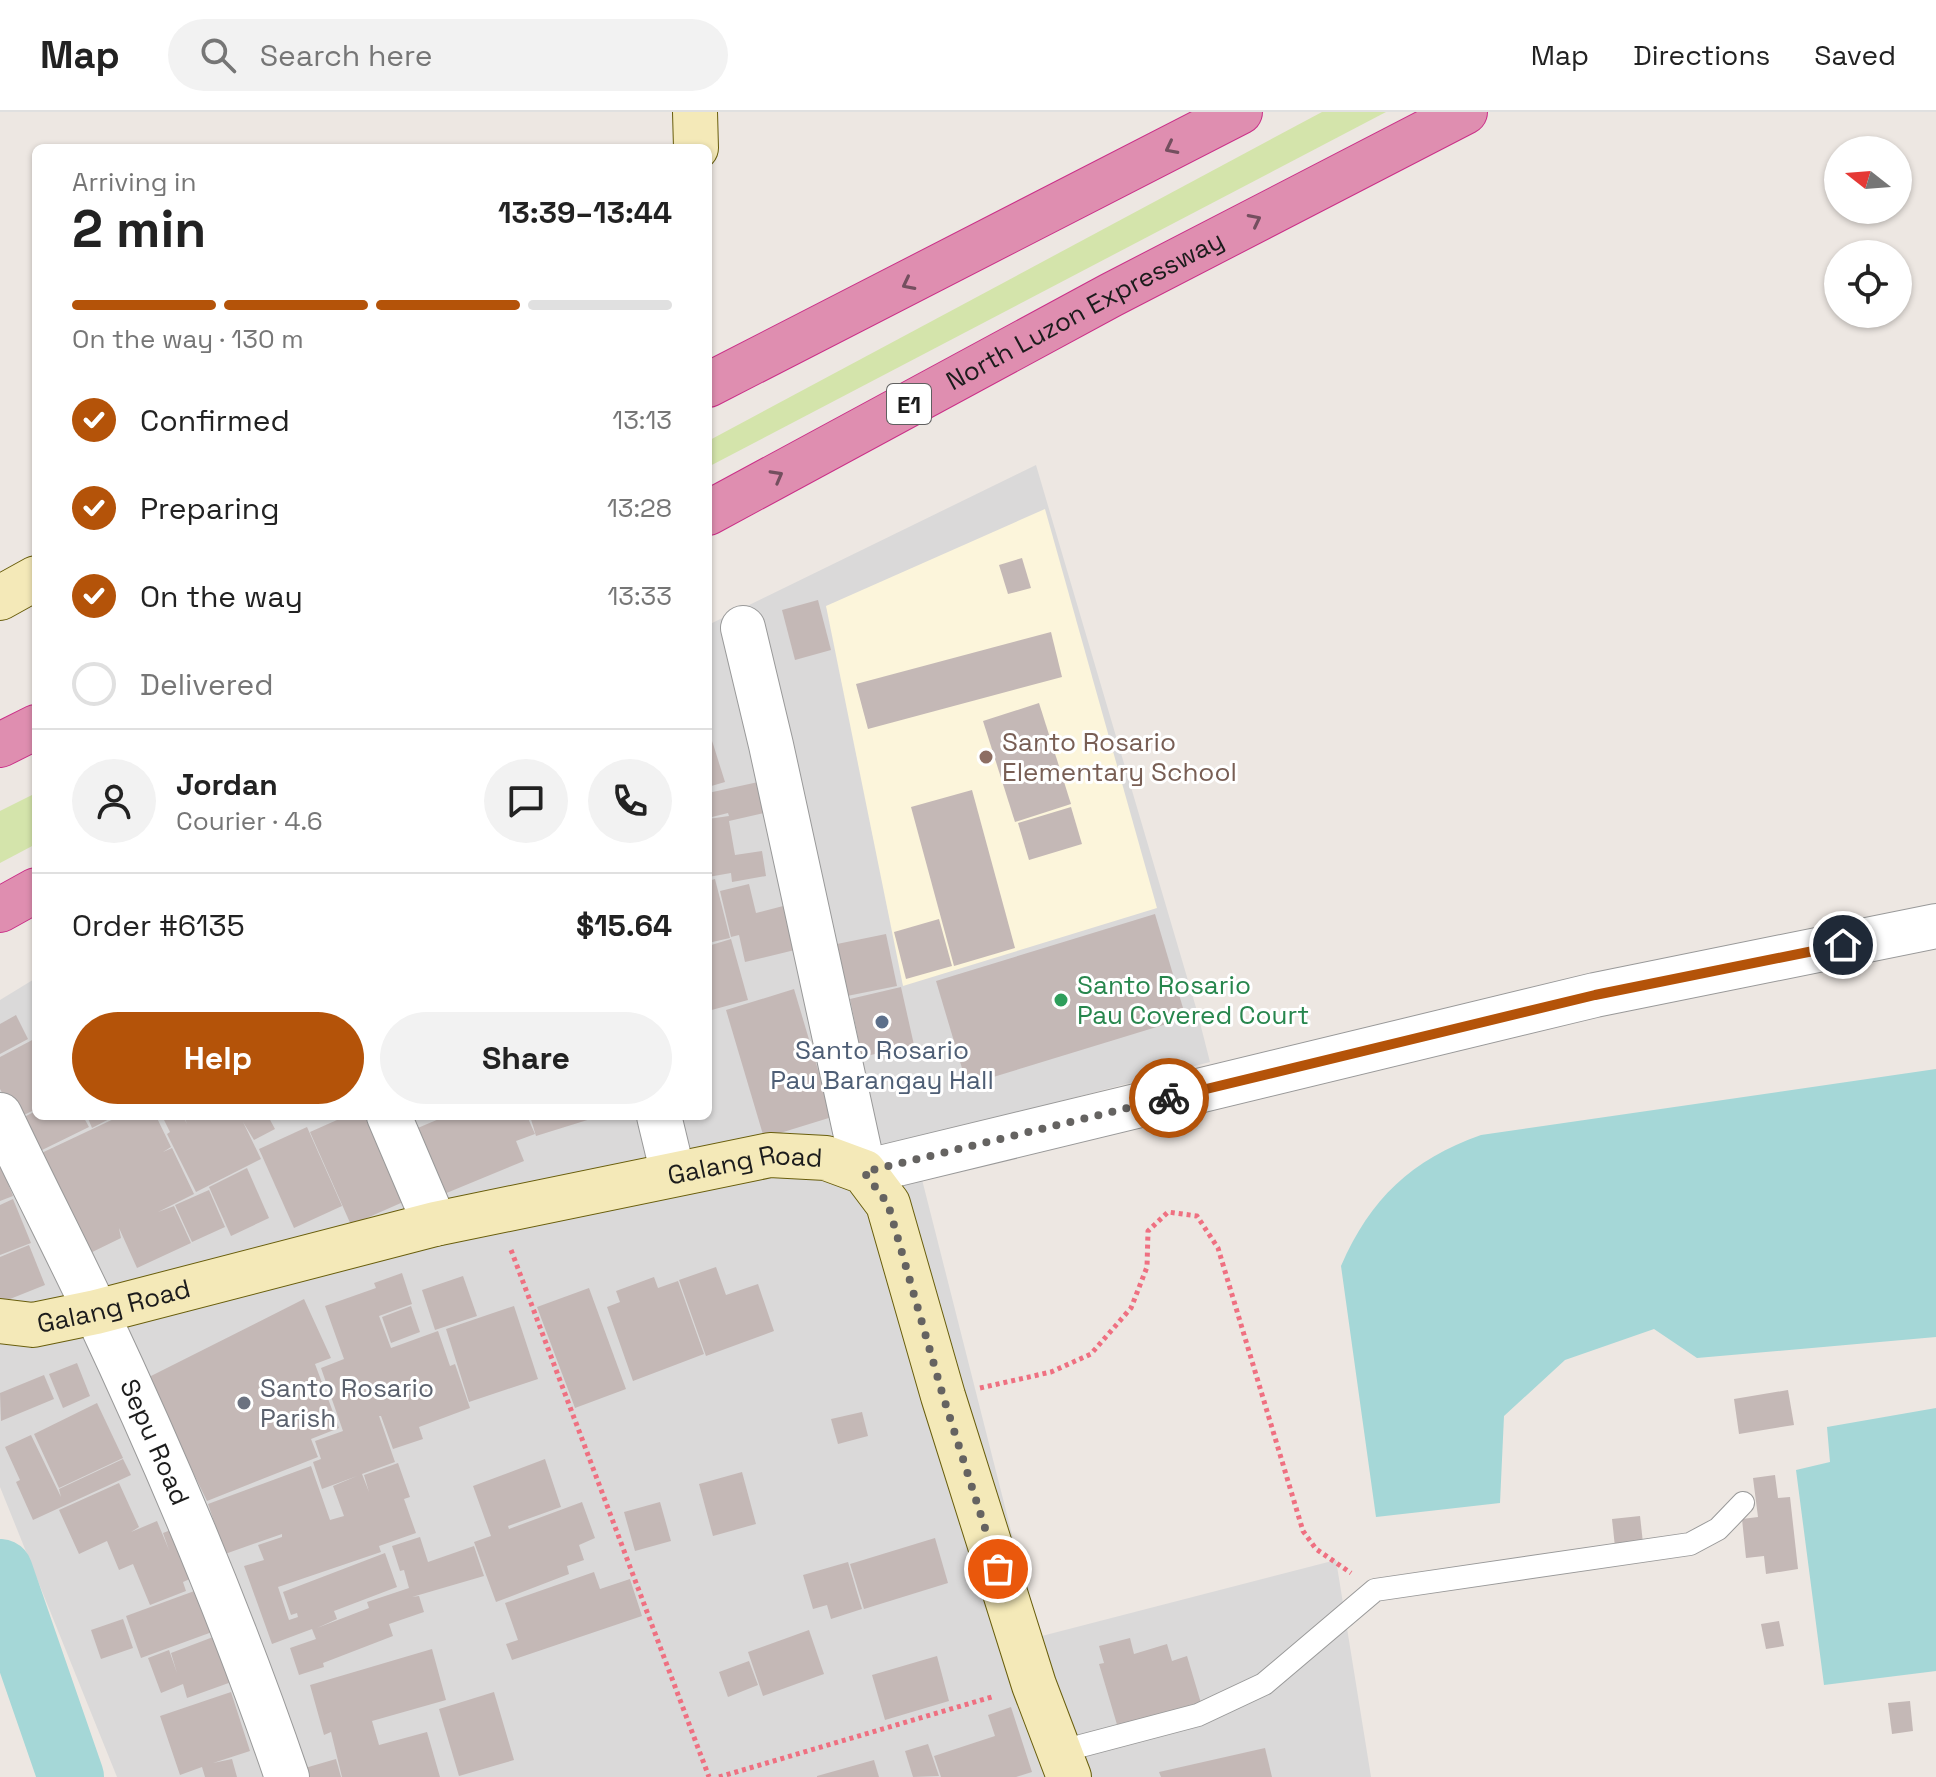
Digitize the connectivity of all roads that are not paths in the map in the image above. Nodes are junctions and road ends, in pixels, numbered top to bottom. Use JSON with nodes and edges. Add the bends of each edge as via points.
{"nodes":[{"id":1,"x":695,"y":112,"type":"edge"},
{"id":2,"x":1240,"y":112,"type":"edge"},
{"id":3,"x":1465,"y":112,"type":"edge"},
{"id":4,"x":696,"y":144,"type":"edge"},
{"id":5,"x":712,"y":383,"type":"edge"},
{"id":6,"x":712,"y":511,"type":"edge"},
{"id":7,"x":32,"y":580,"type":"edge"},
{"id":8,"x":0,"y":597,"type":"edge"},
{"id":9,"x":743,"y":628,"type":"dead end"},
{"id":10,"x":32,"y":729,"type":"edge"},
{"id":11,"x":0,"y":745,"type":"edge"},
{"id":12,"x":32,"y":892,"type":"edge"},
{"id":13,"x":0,"y":910,"type":"edge"},
{"id":14,"x":1936,"y":926,"type":"edge"},
{"id":15,"x":0,"y":1115,"type":"edge"},
{"id":16,"x":391,"y":1120,"type":"edge"},
{"id":17,"x":660,"y":1120,"type":"edge"},
{"id":18,"x":864,"y":1172,"type":"junction"},
{"id":19,"x":673,"y":1174,"type":"junction"},
{"id":20,"x":435,"y":1224,"type":"junction"},
{"id":21,"x":96,"y":1312,"type":"junction"},
{"id":22,"x":0,"y":1321,"type":"edge"},
{"id":23,"x":1743,"y":1503,"type":"dead end"},
{"id":24,"x":1063,"y":1764,"type":"edge"},
{"id":25,"x":287,"y":1777,"type":"edge"}],
"edges":[{"from":1,"to":4,"type":"street"},
{"from":2,"to":5,"type":"highway","one_way":true},
{"from":6,"to":3,"type":"highway","name":"North Luzon Expressway","number":"E1","one_way":true},
{"from":7,"to":8,"type":"street"},
{"from":9,"to":18,"type":"street"},
{"from":10,"to":11,"type":"highway"},
{"from":12,"to":13,"type":"highway"},
{"from":14,"to":18,"type":"street","via":[[1595,995]]},
{"from":15,"to":21,"type":"street","name":"Sepu Road"},
{"from":16,"to":20,"type":"street"},
{"from":17,"to":19,"type":"street"},
{"from":18,"to":19,"type":"street","name":"Galang Road","via":[[826,1158],[770,1155]]},
{"from":18,"to":24,"type":"street","via":[[888,1204],[943,1396]]},
{"from":19,"to":20,"type":"street","name":"Galang Road"},
{"from":20,"to":21,"type":"street","name":"Galang Road"},
{"from":21,"to":22,"type":"street","name":"Galang Road","via":[[33,1325]]},
{"from":21,"to":25,"type":"street","name":"Sepu Road","via":[[253,1677]]},
{"from":23,"to":24,"type":"lane","via":[[1718,1529],[1690,1544],[1375,1590],[1264,1684],[1198,1715]]}]}
